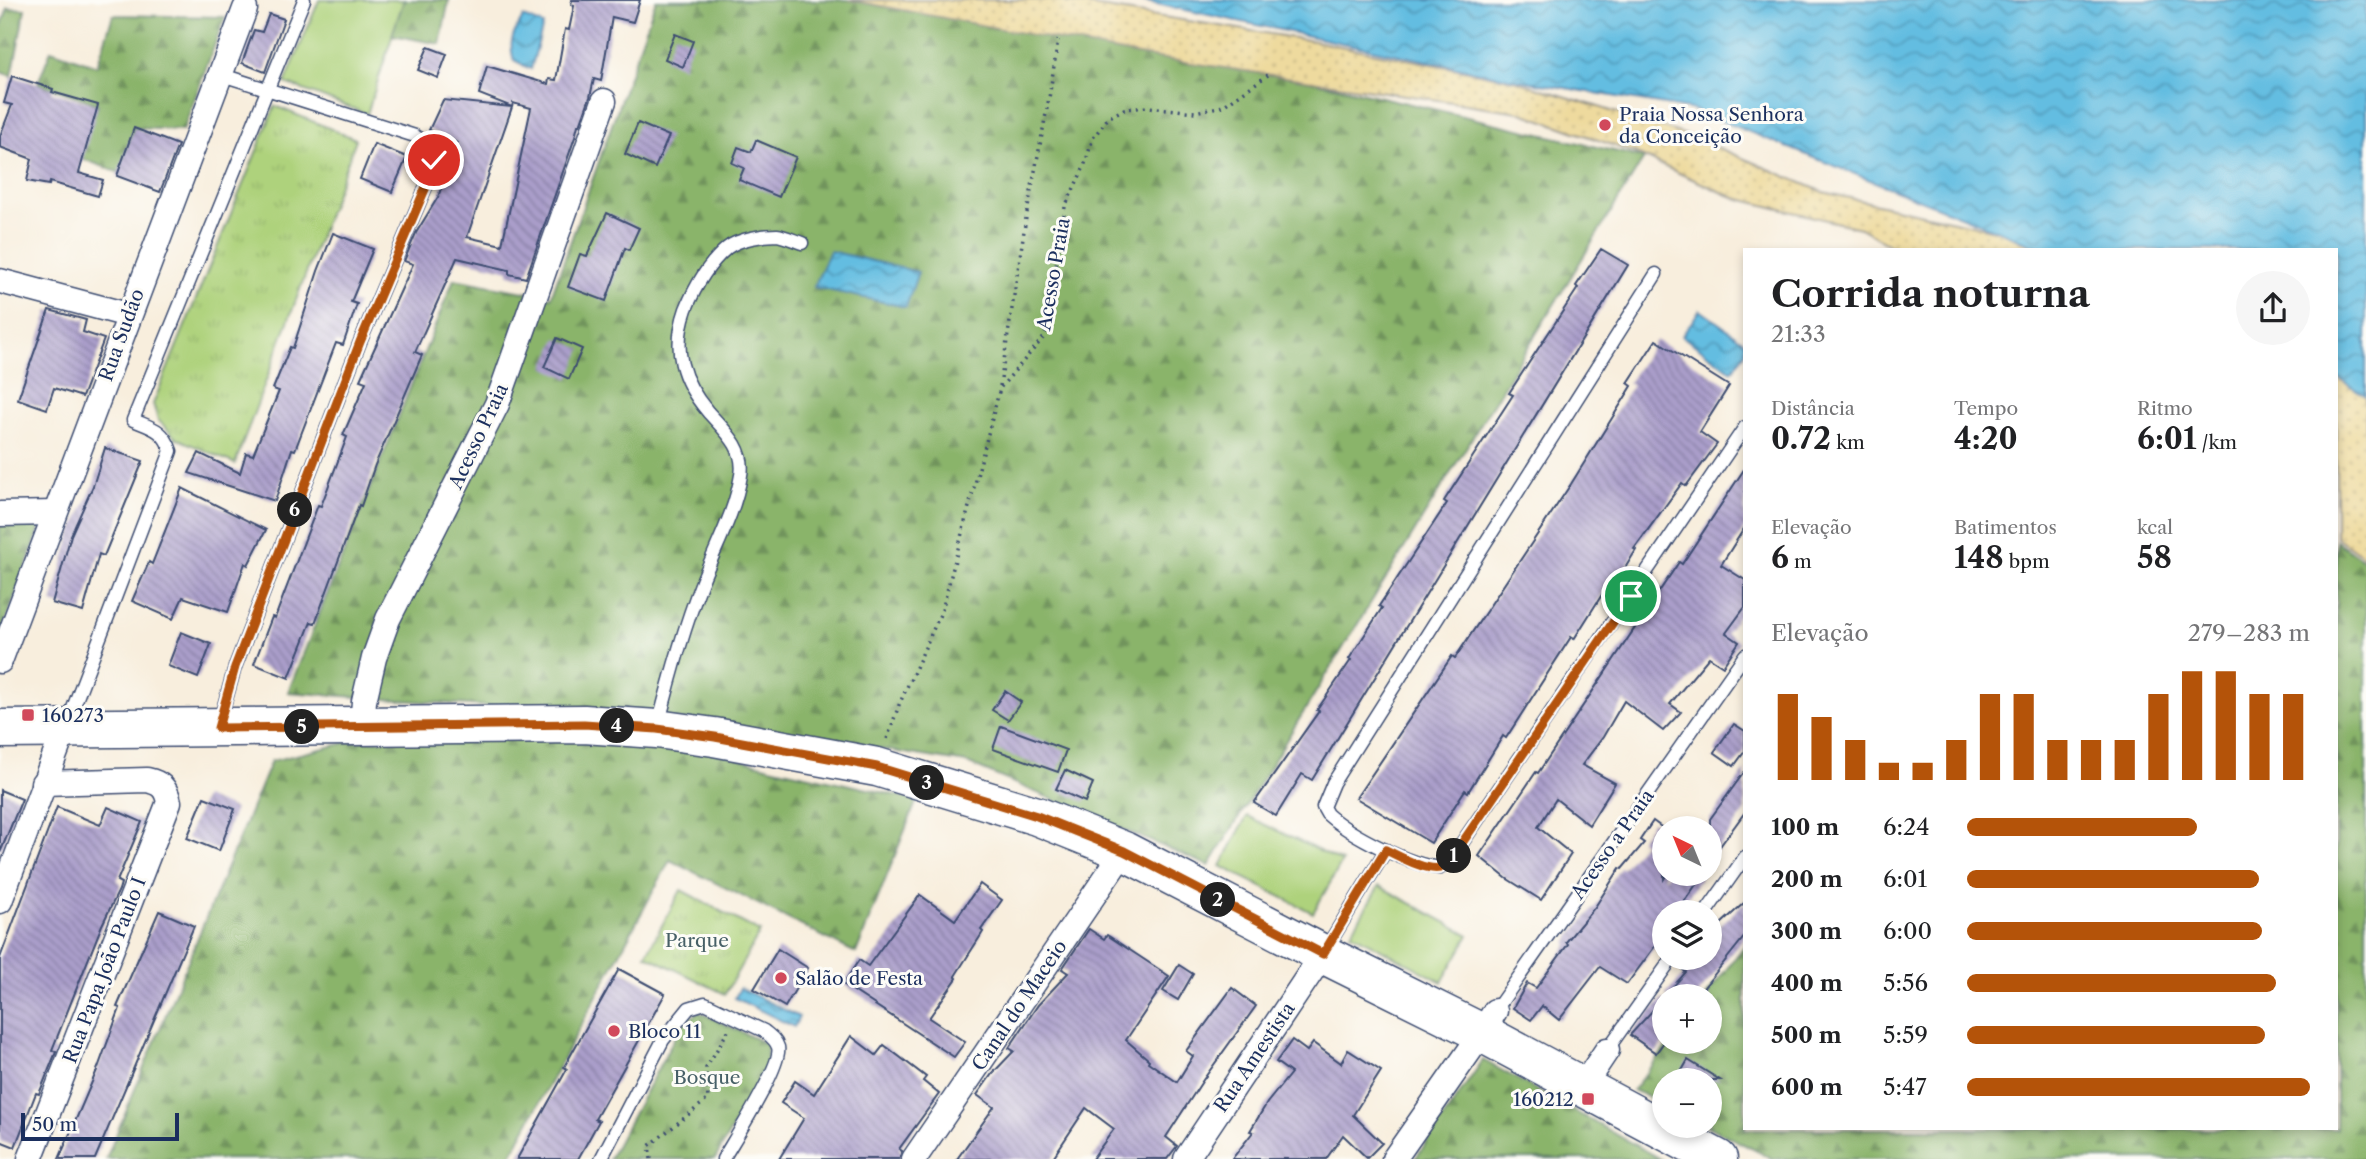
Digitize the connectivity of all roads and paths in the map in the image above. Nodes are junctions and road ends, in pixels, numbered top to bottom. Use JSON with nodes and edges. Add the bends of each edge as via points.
{"nodes":[{"id":1,"x":304,"y":0,"type":"edge"},
{"id":2,"x":244,"y":9,"type":"dead end"},
{"id":3,"x":1058,"y":40,"type":"dead end"},
{"id":4,"x":219,"y":74,"type":"junction"},
{"id":5,"x":1268,"y":75,"type":"dead end"},
{"id":6,"x":269,"y":89,"type":"junction"},
{"id":7,"x":604,"y":102,"type":"dead end"},
{"id":8,"x":802,"y":243,"type":"dead end"},
{"id":9,"x":1656,"y":274,"type":"dead end"},
{"id":10,"x":0,"y":281,"type":"edge"},
{"id":11,"x":128,"y":315,"type":"junction"},
{"id":12,"x":1000,"y":388,"type":"junction"},
{"id":13,"x":1743,"y":430,"type":"edge"},
{"id":14,"x":55,"y":513,"type":"junction"},
{"id":15,"x":0,"y":514,"type":"edge"},
{"id":16,"x":1743,"y":658,"type":"edge"},
{"id":17,"x":0,"y":661,"type":"edge"},
{"id":18,"x":362,"y":727,"type":"junction"},
{"id":19,"x":65,"y":728,"type":"junction"},
{"id":20,"x":218,"y":728,"type":"junction"},
{"id":21,"x":0,"y":729,"type":"edge"},
{"id":22,"x":657,"y":729,"type":"junction"},
{"id":23,"x":877,"y":767,"type":"junction"},
{"id":24,"x":43,"y":783,"type":"junction"},
{"id":25,"x":1386,"y":850,"type":"junction"},
{"id":26,"x":1124,"y":851,"type":"junction"},
{"id":27,"x":1743,"y":860,"type":"edge"},
{"id":28,"x":1715,"y":900,"type":"edge"},
{"id":29,"x":0,"y":901,"type":"edge"},
{"id":30,"x":1323,"y":954,"type":"junction"},
{"id":31,"x":1664,"y":970,"type":"edge"},
{"id":32,"x":736,"y":1018,"type":"junction"},
{"id":33,"x":1488,"y":1022,"type":"junction"},
{"id":34,"x":1607,"y":1050,"type":"joint"},
{"id":35,"x":1583,"y":1086,"type":"junction"},
{"id":36,"x":30,"y":1159,"type":"edge"},
{"id":37,"x":601,"y":1159,"type":"edge"},
{"id":38,"x":651,"y":1159,"type":"edge"},
{"id":39,"x":723,"y":1159,"type":"edge"},
{"id":40,"x":914,"y":1159,"type":"edge"},
{"id":41,"x":1186,"y":1159,"type":"edge"},
{"id":42,"x":1394,"y":1159,"type":"edge"},
{"id":43,"x":1718,"y":1159,"type":"edge"}],
"edges":[{"from":1,"to":6,"type":"lane"},
{"from":2,"to":4,"type":"street","name":"Rua Sudão"},
{"from":3,"to":12,"type":"path","name":"Acesso Praia"},
{"from":4,"to":6,"type":"lane"},
{"from":4,"to":11,"type":"street","name":"Rua Sudão"},
{"from":5,"to":12,"type":"path","name":"Acesso Praia","via":[[1223,106],[1195,112],[1124,109],[1108,118],[1093,138],[1065,207],[1045,336]]},
{"from":6,"to":19,"type":"lane","via":[[134,420],[160,431],[171,451]]},
{"from":6,"to":20,"type":"lane","via":[[415,136],[426,143],[434,160],[235,667]]},
{"from":7,"to":18,"type":"street","name":"Acesso Praia","via":[[497,404],[388,619],[374,658]]},
{"from":8,"to":22,"type":"lane","via":[[779,235],[729,246],[710,265],[679,329],[678,352],[687,379],[735,443],[742,472],[675,658]]},
{"from":9,"to":25,"type":"lane","via":[[1325,799],[1327,814]]},
{"from":10,"to":11,"type":"street"},
{"from":11,"to":14,"type":"street","name":"Rua Sudão"},
{"from":12,"to":23,"type":"path","name":"Acesso Praia","via":[[942,610]]},
{"from":13,"to":25,"type":"lane","via":[[1449,862],[1431,867]]},
{"from":14,"to":15,"type":"street"},
{"from":14,"to":17,"type":"street","name":"Rua Sudão"},
{"from":16,"to":33,"type":"lane","name":"Acesso a Praia"},
{"from":18,"to":20,"type":"main road"},
{"from":18,"to":22,"type":"main road","via":[[584,724]]},
{"from":19,"to":20,"type":"main road"},
{"from":19,"to":21,"type":"main road"},
{"from":19,"to":24,"type":"street"},
{"from":22,"to":23,"type":"main road"},
{"from":23,"to":26,"type":"main road","via":[[1037,816]]},
{"from":24,"to":29,"type":"street"},
{"from":24,"to":36,"type":"street","name":"Rua Papa João Paulo I","via":[[147,780],[159,783],[169,802]]},
{"from":25,"to":30,"type":"lane"},
{"from":26,"to":30,"type":"main road"},
{"from":26,"to":40,"type":"street","name":"Canal do Maceio"},
{"from":27,"to":28,"type":"lane"},
{"from":30,"to":33,"type":"main road"},
{"from":30,"to":41,"type":"street","name":"Rua Amestista"},
{"from":31,"to":34,"type":"lane"},
{"from":32,"to":37,"type":"lane","via":[[705,1003],[689,1008],[678,1019]]},
{"from":32,"to":38,"type":"path","via":[[706,1068],[708,1099],[649,1146]]},
{"from":32,"to":39,"type":"lane","via":[[773,1038],[779,1056]]},
{"from":33,"to":35,"type":"main road"},
{"from":33,"to":42,"type":"street"},
{"from":34,"to":35,"type":"street"},
{"from":35,"to":43,"type":"main road"}]}
